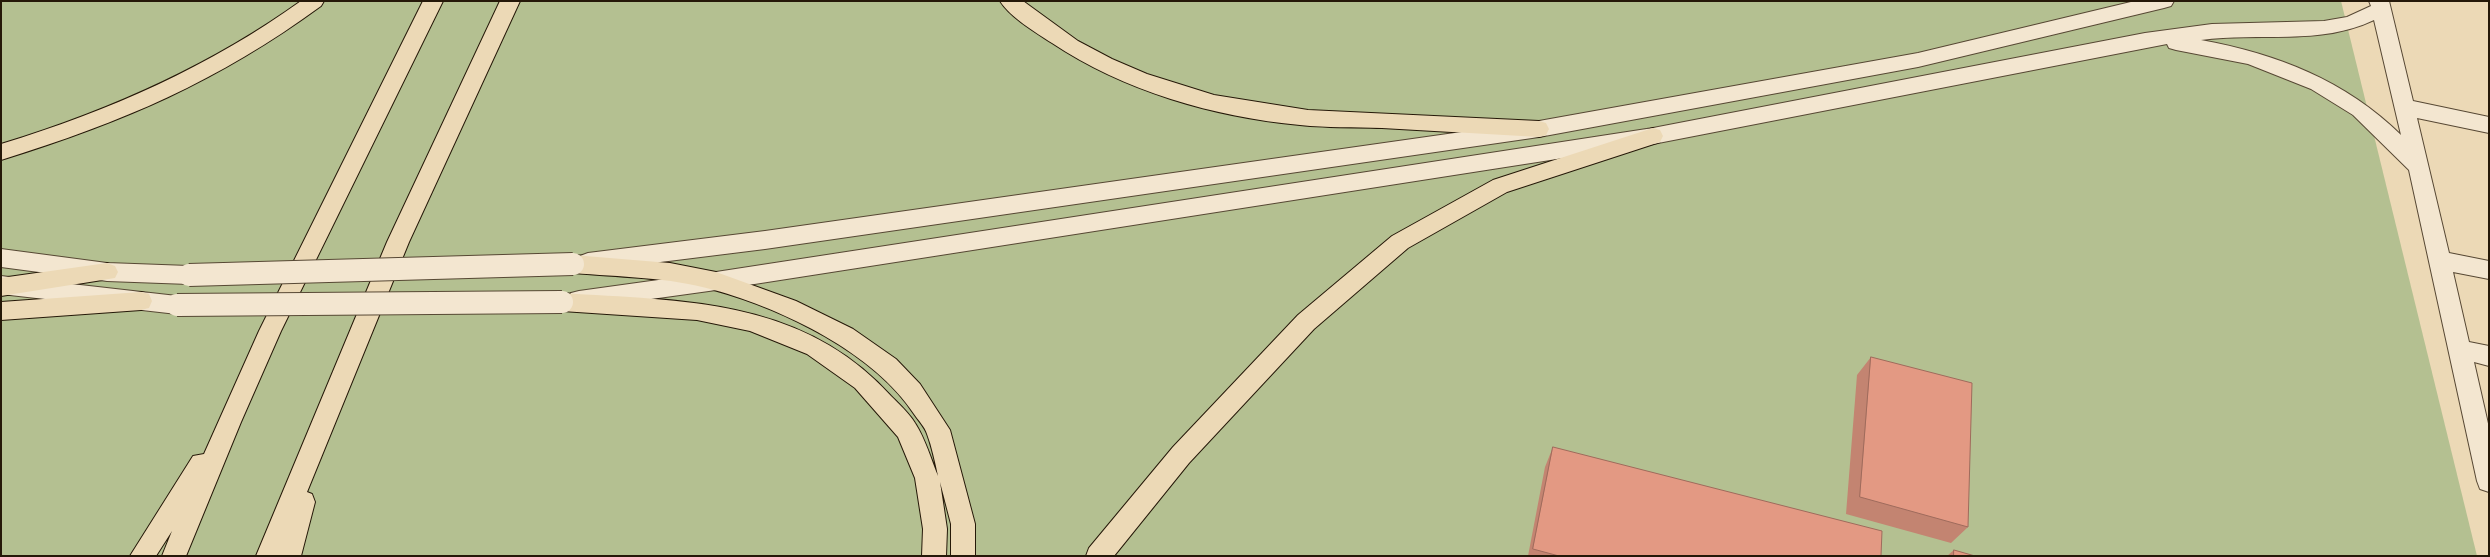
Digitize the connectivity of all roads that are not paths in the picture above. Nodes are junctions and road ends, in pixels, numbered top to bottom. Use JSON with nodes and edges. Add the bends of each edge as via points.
{"nodes":[{"id":1,"x":314,"y":1,"type":"edge"},
{"id":2,"x":433,"y":1,"type":"edge"},
{"id":3,"x":510,"y":1,"type":"edge"},
{"id":4,"x":1010,"y":1,"type":"edge"},
{"id":5,"x":2164,"y":1,"type":"edge"},
{"id":6,"x":2380,"y":5,"type":"edge"},
{"id":7,"x":2145,"y":40,"type":"junction"},
{"id":8,"x":2403,"y":107,"type":"junction"},
{"id":9,"x":2489,"y":125,"type":"edge"},
{"id":10,"x":1539,"y":129,"type":"junction"},
{"id":11,"x":1653,"y":136,"type":"junction"},
{"id":12,"x":1,"y":152,"type":"edge"},
{"id":13,"x":2419,"y":168,"type":"junction"},
{"id":14,"x":1,"y":258,"type":"edge"},
{"id":15,"x":2439,"y":260,"type":"junction"},
{"id":16,"x":573,"y":264,"type":"junction"},
{"id":17,"x":2489,"y":270,"type":"edge"},
{"id":18,"x":107,"y":272,"type":"junction"},
{"id":19,"x":716,"y":281,"type":"junction"},
{"id":20,"x":3,"y":286,"type":"edge"},
{"id":21,"x":141,"y":301,"type":"junction"},
{"id":22,"x":562,"y":302,"type":"junction"},
{"id":23,"x":1,"y":311,"type":"edge"},
{"id":24,"x":2459,"y":349,"type":"junction"},
{"id":25,"x":2489,"y":356,"type":"edge"},
{"id":26,"x":229,"y":422,"type":"junction"},
{"id":27,"x":322,"y":429,"type":"junction"},
{"id":28,"x":2489,"y":482,"type":"edge"},
{"id":29,"x":142,"y":556,"type":"edge"},
{"id":30,"x":174,"y":556,"type":"edge"},
{"id":31,"x":268,"y":556,"type":"edge"},
{"id":32,"x":289,"y":556,"type":"edge"},
{"id":33,"x":934,"y":556,"type":"edge"},
{"id":34,"x":962,"y":556,"type":"edge"},
{"id":35,"x":1098,"y":556,"type":"edge"}],
"edges":[{"from":1,"to":12,"type":"main road","via":[[277,30],[222,64],[163,94],[104,119]]},
{"from":2,"to":26,"type":"main road","via":[[308,250]]},
{"from":3,"to":27,"type":"main road","via":[[398,242]]},
{"from":4,"to":10,"type":"main road","via":[[1029,18],[1082,52],[1144,81],[1214,103],[1289,116]]},
{"from":5,"to":10,"type":"street","via":[[1918,60]]},
{"from":6,"to":7,"type":"street","via":[[2351,23],[2324,28],[2212,31]]},
{"from":6,"to":8,"type":"street"},
{"from":7,"to":11,"type":"street"},
{"from":7,"to":13,"type":"street","via":[[2243,54],[2297,75],[2358,109],[2386,133]]},
{"from":8,"to":9,"type":"street"},
{"from":8,"to":13,"type":"street"},
{"from":10,"to":16,"type":"street","via":[[772,239]]},
{"from":11,"to":19,"type":"street"},
{"from":11,"to":35,"type":"main road","via":[[1500,186],[1400,242],[1301,328],[1181,455]]},
{"from":13,"to":15,"type":"street"},
{"from":14,"to":18,"type":"street"},
{"from":15,"to":17,"type":"street"},
{"from":15,"to":24,"type":"street"},
{"from":16,"to":18,"type":"street","bridge":true,"via":[[189,275]]},
{"from":16,"to":19,"type":"main road","via":[[670,272]]},
{"from":18,"to":20,"type":"main road"},
{"from":19,"to":22,"type":"street"},
{"from":19,"to":34,"type":"main road","via":[[788,308],[845,336],[888,366],[912,392],[938,430],[963,524]]},
{"from":20,"to":21,"type":"street"},
{"from":21,"to":22,"type":"street","bridge":true,"via":[[177,305]]},
{"from":21,"to":23,"type":"main road"},
{"from":22,"to":33,"type":"main road","via":[[698,311],[752,322],[815,347],[863,380],[907,430],[927,478],[935,529]]},
{"from":24,"to":25,"type":"street"},
{"from":24,"to":28,"type":"street"},
{"from":26,"to":29,"type":"main road"},
{"from":26,"to":30,"type":"main road"},
{"from":27,"to":31,"type":"main road"},
{"from":27,"to":32,"type":"main road"}]}
